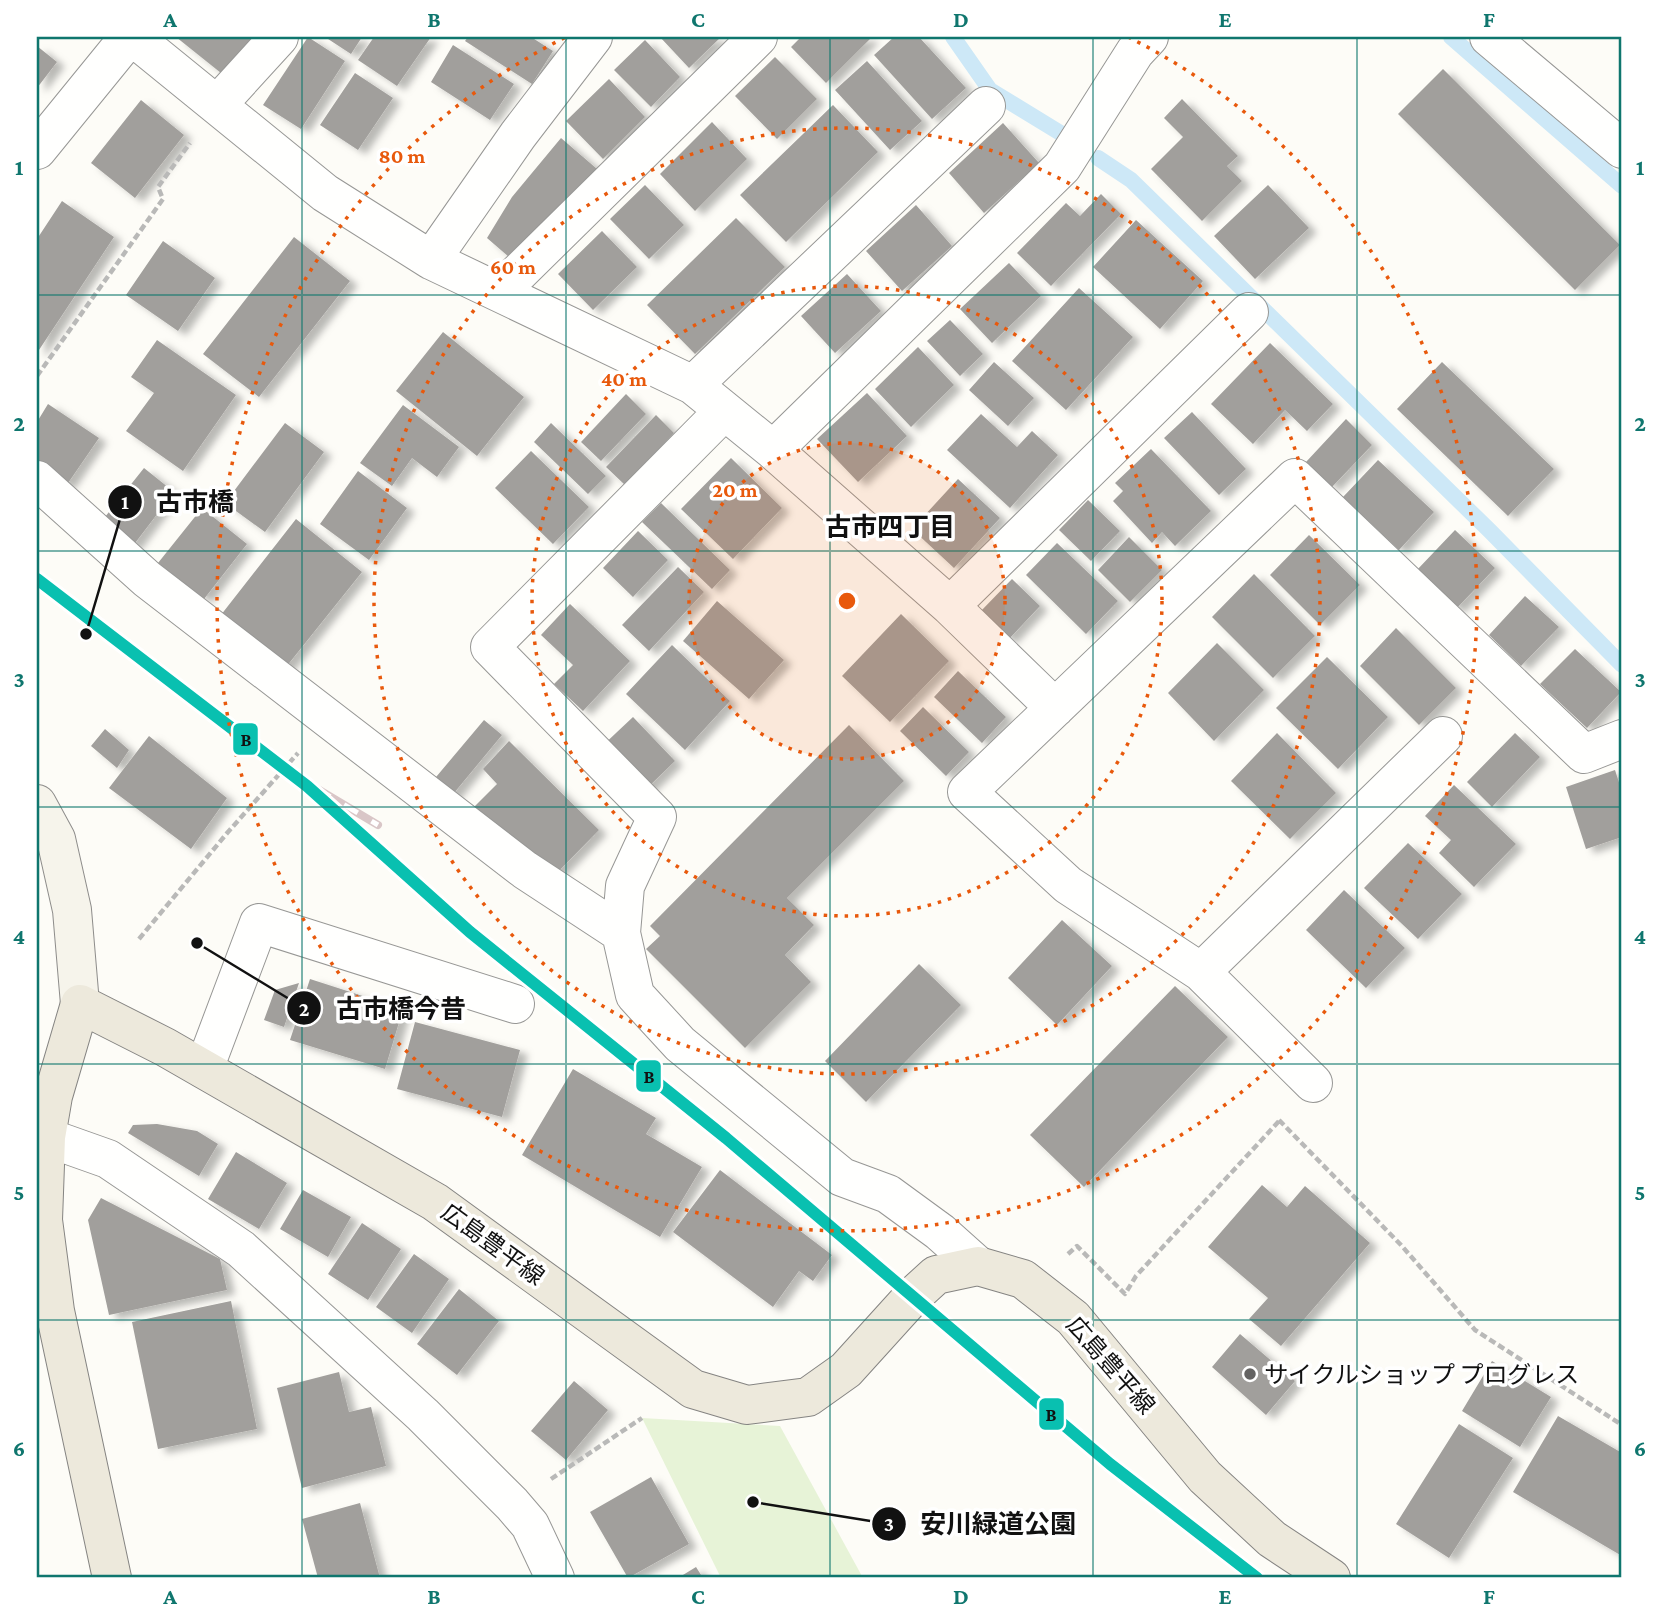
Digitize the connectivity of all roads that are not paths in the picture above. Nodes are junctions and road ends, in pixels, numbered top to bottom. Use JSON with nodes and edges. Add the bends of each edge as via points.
{"nodes":[{"id":1,"x":131,"y":37,"type":"edge"},
{"id":2,"x":279,"y":37,"type":"edge"},
{"id":3,"x":593,"y":37,"type":"edge"},
{"id":4,"x":758,"y":37,"type":"edge"},
{"id":5,"x":1149,"y":37,"type":"edge"},
{"id":6,"x":1489,"y":37,"type":"edge"},
{"id":7,"x":217,"y":105,"type":"junction"},
{"id":8,"x":986,"y":106,"type":"dead end"},
{"id":9,"x":37,"y":149,"type":"edge"},
{"id":10,"x":1622,"y":149,"type":"edge"},
{"id":11,"x":431,"y":260,"type":"junction"},
{"id":12,"x":499,"y":292,"type":"junction"},
{"id":13,"x":1249,"y":312,"type":"dead end"},
{"id":14,"x":693,"y":385,"type":"junction"},
{"id":15,"x":724,"y":411,"type":"junction"},
{"id":16,"x":773,"y":450,"type":"junction"},
{"id":17,"x":37,"y":480,"type":"edge"},
{"id":18,"x":950,"y":606,"type":"junction"},
{"id":19,"x":1055,"y":708,"type":"junction"},
{"id":20,"x":1443,"y":736,"type":"dead end"},
{"id":21,"x":1622,"y":739,"type":"edge"},
{"id":22,"x":37,"y":804,"type":"edge"},
{"id":23,"x":621,"y":933,"type":"junction"},
{"id":24,"x":1201,"y":972,"type":"junction"},
{"id":25,"x":80,"y":1004,"type":"junction"},
{"id":26,"x":515,"y":1004,"type":"dead end"},
{"id":27,"x":204,"y":1069,"type":"junction"},
{"id":28,"x":1313,"y":1083,"type":"road end"},
{"id":29,"x":41,"y":1137,"type":"edge"},
{"id":30,"x":978,"y":1266,"type":"junction"},
{"id":31,"x":112,"y":1578,"type":"edge"},
{"id":32,"x":555,"y":1578,"type":"edge"},
{"id":33,"x":1331,"y":1578,"type":"edge"}],
"edges":[{"from":1,"to":7,"type":"street"},
{"from":1,"to":9,"type":"street"},
{"from":2,"to":7,"type":"street"},
{"from":3,"to":11,"type":"street"},
{"from":4,"to":12,"type":"street"},
{"from":5,"to":16,"type":"street","via":[[1062,167]]},
{"from":6,"to":10,"type":"street"},
{"from":7,"to":11,"type":"street","via":[[326,193]]},
{"from":8,"to":14,"type":"street"},
{"from":11,"to":12,"type":"street"},
{"from":12,"to":14,"type":"street"},
{"from":13,"to":18,"type":"street"},
{"from":14,"to":15,"type":"street"},
{"from":15,"to":16,"type":"street"},
{"from":15,"to":23,"type":"street","via":[[490,647],[657,817],[625,886]]},
{"from":16,"to":18,"type":"street"},
{"from":17,"to":23,"type":"street","via":[[158,588],[525,870]]},
{"from":18,"to":19,"type":"street"},
{"from":19,"to":21,"type":"street","via":[[1295,478],[1584,754]]},
{"from":19,"to":24,"type":"street","via":[[967,792],[1068,885]]},
{"from":20,"to":24,"type":"street"},
{"from":22,"to":25,"type":"main road","via":[[56,839],[72,911]]},
{"from":23,"to":30,"type":"street","via":[[635,995],[680,1044],[842,1177],[888,1195]]},
{"from":24,"to":28,"type":"street"},
{"from":25,"to":27,"type":"main road","name":"広島豊平線"},
{"from":25,"to":29,"type":"main road"},
{"from":26,"to":27,"type":"street","via":[[259,923]]},
{"from":27,"to":30,"type":"main road","name":"広島豊平線","via":[[435,1202],[693,1389],[747,1405],[808,1397],[846,1370],[936,1275]]},
{"from":29,"to":31,"type":"main road","via":[[43,1220],[55,1311]]},
{"from":29,"to":32,"type":"street","via":[[108,1160],[241,1249],[423,1415],[512,1504],[530,1525]]},
{"from":30,"to":33,"type":"main road","name":"広島豊平線","via":[[1023,1279],[1073,1318],[1205,1477],[1272,1539]]}]}
